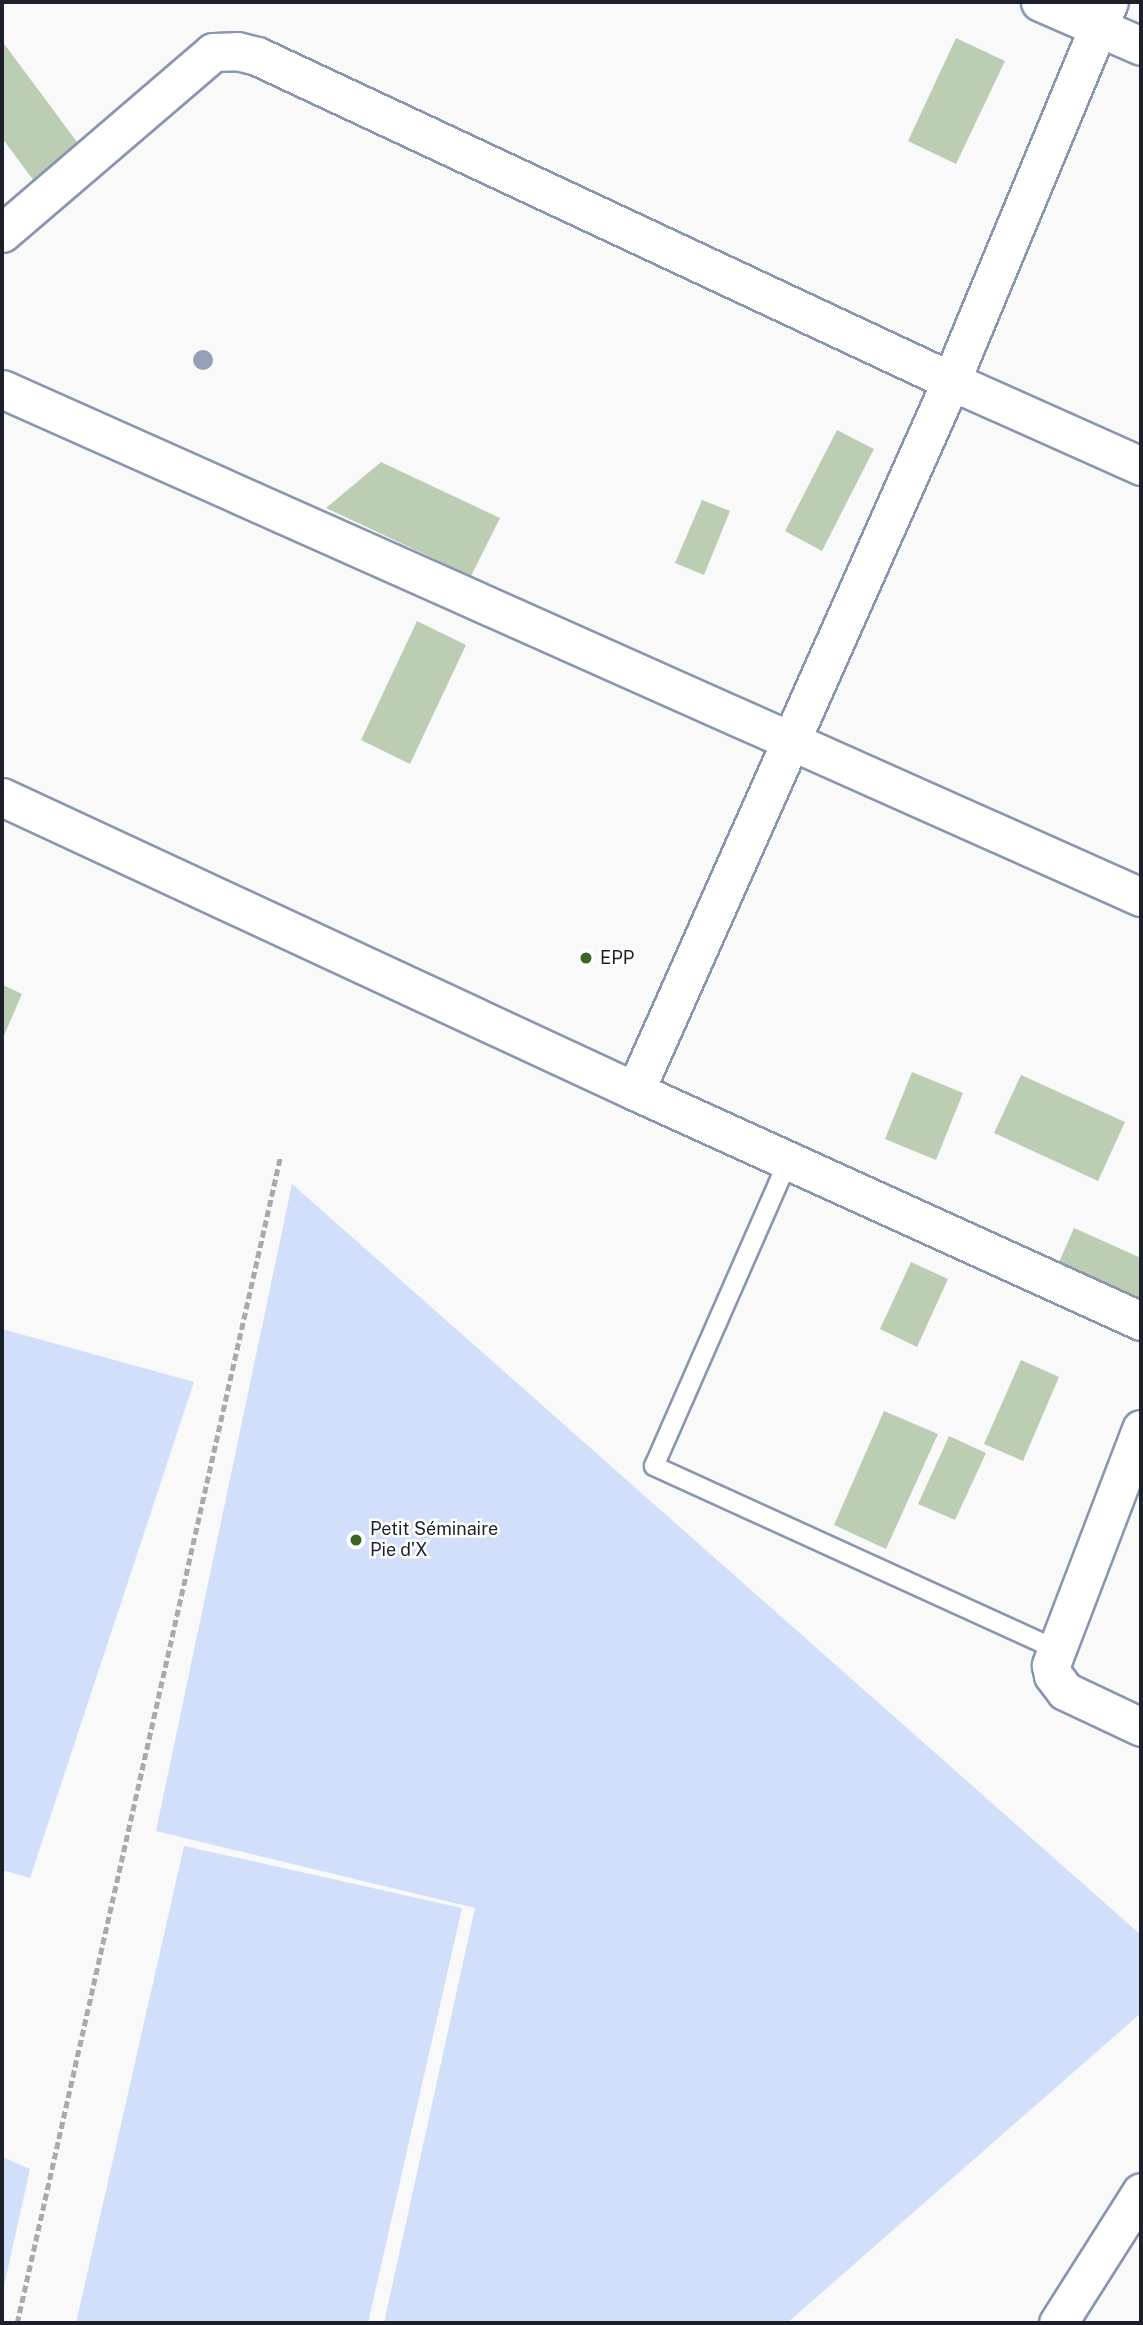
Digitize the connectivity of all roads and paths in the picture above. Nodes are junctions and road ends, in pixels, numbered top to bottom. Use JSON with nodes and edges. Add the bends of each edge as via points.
{"nodes":[{"id":1,"x":1040,"y":2,"type":"edge"},
{"id":2,"x":1103,"y":14,"type":"edge"},
{"id":3,"x":1141,"y":46,"type":"edge"},
{"id":4,"x":2,"y":233,"type":"edge"},
{"id":5,"x":951,"y":381,"type":"junction"},
{"id":6,"x":2,"y":389,"type":"edge"},
{"id":7,"x":1141,"y":467,"type":"edge"},
{"id":8,"x":792,"y":741,"type":"junction"},
{"id":9,"x":2,"y":797,"type":"edge"},
{"id":10,"x":1141,"y":897,"type":"edge"},
{"id":11,"x":635,"y":1091,"type":"junction"},
{"id":12,"x":281,"y":1158,"type":"dead end"},
{"id":13,"x":788,"y":1161,"type":"junction"},
{"id":14,"x":1141,"y":1321,"type":"edge"},
{"id":15,"x":1141,"y":1429,"type":"edge"},
{"id":16,"x":1057,"y":1650,"type":"junction"},
{"id":17,"x":1141,"y":1727,"type":"edge"},
{"id":18,"x":1141,"y":2192,"type":"edge"},
{"id":19,"x":17,"y":2323,"type":"edge"},
{"id":20,"x":1058,"y":2323,"type":"edge"}],
"edges":[{"from":1,"to":2,"type":"street"},
{"from":2,"to":3,"type":"street"},
{"from":2,"to":5,"type":"street"},
{"from":4,"to":5,"type":"street","via":[[213,52],[237,51],[257,55]]},
{"from":5,"to":7,"type":"street"},
{"from":5,"to":8,"type":"street"},
{"from":6,"to":8,"type":"street"},
{"from":8,"to":10,"type":"street"},
{"from":8,"to":11,"type":"street"},
{"from":9,"to":11,"type":"street"},
{"from":11,"to":13,"type":"street"},
{"from":12,"to":19,"type":"path"},
{"from":13,"to":14,"type":"street"},
{"from":13,"to":16,"type":"lane","via":[[654,1466]]},
{"from":15,"to":16,"type":"street"},
{"from":16,"to":17,"type":"street","via":[[1051,1665],[1065,1691]]},
{"from":18,"to":20,"type":"street"}]}
